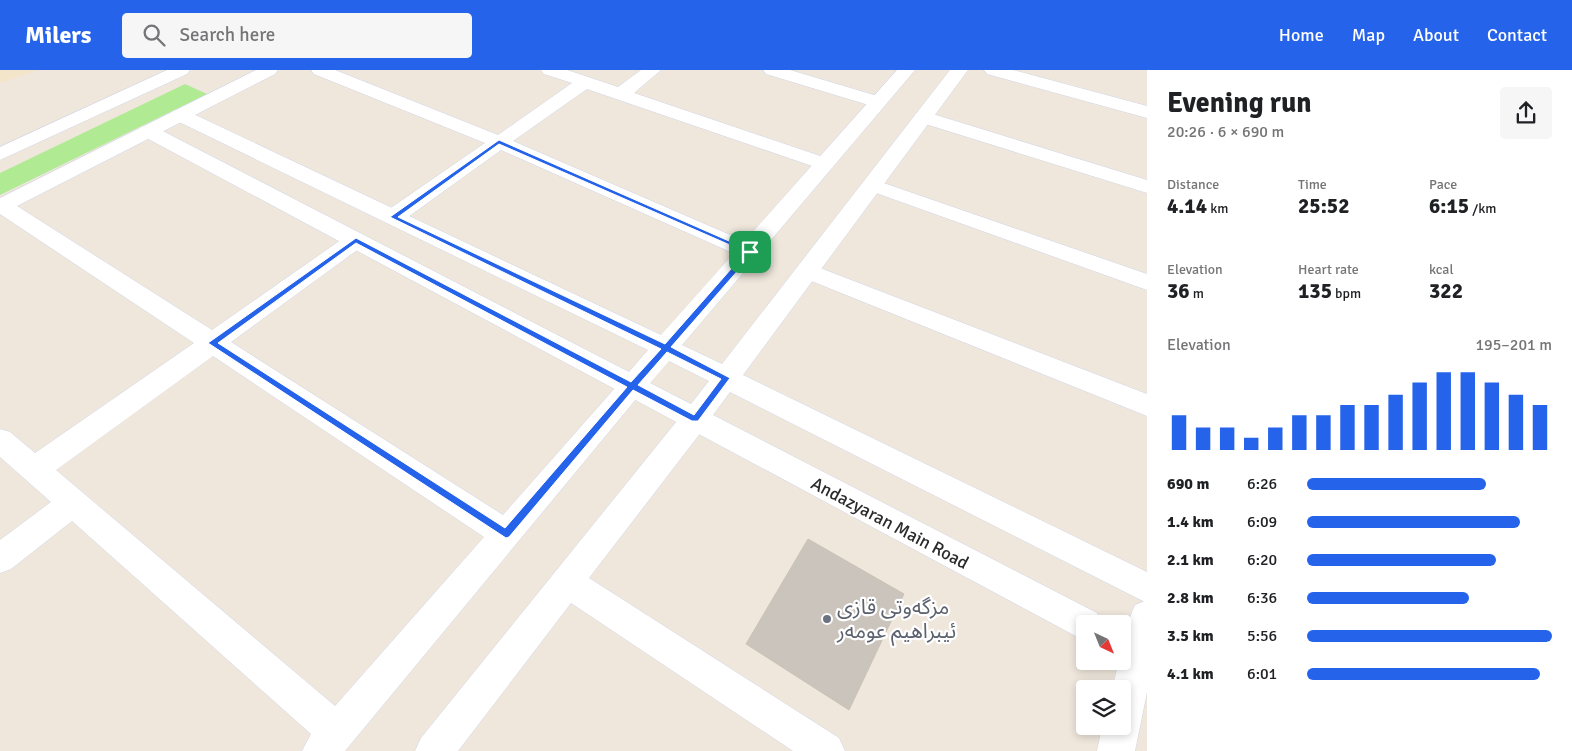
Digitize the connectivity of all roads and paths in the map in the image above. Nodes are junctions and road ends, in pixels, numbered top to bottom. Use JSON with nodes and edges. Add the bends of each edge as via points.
{"nodes":[{"id":1,"x":140,"y":70,"type":"edge"},
{"id":2,"x":269,"y":70,"type":"edge"},
{"id":3,"x":320,"y":70,"type":"edge"},
{"id":4,"x":551,"y":70,"type":"edge"},
{"id":5,"x":652,"y":70,"type":"edge"},
{"id":6,"x":772,"y":70,"type":"edge"},
{"id":7,"x":906,"y":70,"type":"edge"},
{"id":8,"x":959,"y":70,"type":"edge"},
{"id":9,"x":992,"y":70,"type":"edge"},
{"id":10,"x":176,"y":71,"type":"edge"},
{"id":11,"x":114,"y":82,"type":"dead end"},
{"id":12,"x":585,"y":82,"type":"junction"},
{"id":13,"x":621,"y":94,"type":"junction"},
{"id":14,"x":878,"y":102,"type":"junction"},
{"id":15,"x":1147,"y":112,"type":"edge"},
{"id":16,"x":180,"y":115,"type":"junction"},
{"id":17,"x":924,"y":117,"type":"junction"},
{"id":18,"x":148,"y":131,"type":"junction"},
{"id":19,"x":499,"y":142,"type":"junction"},
{"id":20,"x":0,"y":154,"type":"edge"},
{"id":21,"x":825,"y":164,"type":"junction"},
{"id":22,"x":872,"y":185,"type":"junction"},
{"id":23,"x":1147,"y":187,"type":"edge"},
{"id":24,"x":1,"y":205,"type":"edge"},
{"id":25,"x":393,"y":217,"type":"junction"},
{"id":26,"x":356,"y":240,"type":"junction"},
{"id":27,"x":750,"y":252,"type":"junction"},
{"id":28,"x":807,"y":270,"type":"junction"},
{"id":29,"x":1147,"y":282,"type":"edge"},
{"id":30,"x":212,"y":343,"type":"junction"},
{"id":31,"x":666,"y":348,"type":"junction"},
{"id":32,"x":726,"y":378,"type":"junction"},
{"id":33,"x":632,"y":386,"type":"junction"},
{"id":34,"x":1147,"y":406,"type":"edge"},
{"id":35,"x":695,"y":419,"type":"junction"},
{"id":36,"x":0,"y":440,"type":"edge"},
{"id":37,"x":34,"y":470,"type":"junction"},
{"id":38,"x":72,"y":503,"type":"junction"},
{"id":39,"x":506,"y":534,"type":"junction"},
{"id":40,"x":0,"y":559,"type":"edge"},
{"id":41,"x":567,"y":582,"type":"junction"},
{"id":42,"x":1147,"y":588,"type":"edge"},
{"id":43,"x":1147,"y":616,"type":"edge"},
{"id":44,"x":1076,"y":620,"type":"edge"},
{"id":45,"x":1136,"y":651,"type":"edge"},
{"id":46,"x":1130,"y":680,"type":"edge"},
{"id":47,"x":1119,"y":735,"type":"edge"},
{"id":48,"x":329,"y":742,"type":"edge"},
{"id":49,"x":434,"y":751,"type":"edge"},
{"id":50,"x":826,"y":751,"type":"edge"},
{"id":51,"x":1116,"y":751,"type":"edge"}],
"edges":[{"from":1,"to":11,"type":"street"},
{"from":2,"to":16,"type":"street"},
{"from":3,"to":19,"type":"street"},
{"from":4,"to":12,"type":"street"},
{"from":5,"to":13,"type":"street"},
{"from":6,"to":14,"type":"street"},
{"from":7,"to":14,"type":"street"},
{"from":8,"to":17,"type":"street"},
{"from":9,"to":15,"type":"street"},
{"from":10,"to":20,"type":"street"},
{"from":12,"to":13,"type":"street"},
{"from":12,"to":19,"type":"street"},
{"from":13,"to":21,"type":"street"},
{"from":14,"to":21,"type":"street"},
{"from":16,"to":18,"type":"street"},
{"from":16,"to":25,"type":"street"},
{"from":17,"to":22,"type":"street"},
{"from":17,"to":23,"type":"street"},
{"from":18,"to":24,"type":"street"},
{"from":18,"to":26,"type":"street","name":"Andazyaran Main Road"},
{"from":19,"to":25,"type":"street"},
{"from":19,"to":27,"type":"street"},
{"from":21,"to":27,"type":"street"},
{"from":22,"to":28,"type":"street"},
{"from":22,"to":29,"type":"street"},
{"from":24,"to":30,"type":"street"},
{"from":25,"to":31,"type":"street"},
{"from":26,"to":30,"type":"street"},
{"from":26,"to":33,"type":"street","name":"Andazyaran Main Road"},
{"from":27,"to":31,"type":"street"},
{"from":28,"to":32,"type":"street"},
{"from":28,"to":34,"type":"street"},
{"from":30,"to":37,"type":"street"},
{"from":30,"to":39,"type":"street"},
{"from":31,"to":32,"type":"street"},
{"from":31,"to":33,"type":"street"},
{"from":32,"to":35,"type":"street"},
{"from":32,"to":42,"type":"street"},
{"from":33,"to":35,"type":"street","name":"Andazyaran Main Road"},
{"from":33,"to":39,"type":"street"},
{"from":35,"to":41,"type":"street"},
{"from":35,"to":44,"type":"street","name":"Andazyaran Main Road"},
{"from":36,"to":37,"type":"street"},
{"from":37,"to":38,"type":"street"},
{"from":38,"to":40,"type":"street"},
{"from":38,"to":48,"type":"street"},
{"from":39,"to":48,"type":"street"},
{"from":41,"to":49,"type":"street"},
{"from":41,"to":50,"type":"street"},
{"from":43,"to":45,"type":"street"},
{"from":45,"to":46,"type":"street"},
{"from":47,"to":51,"type":"street"}]}
